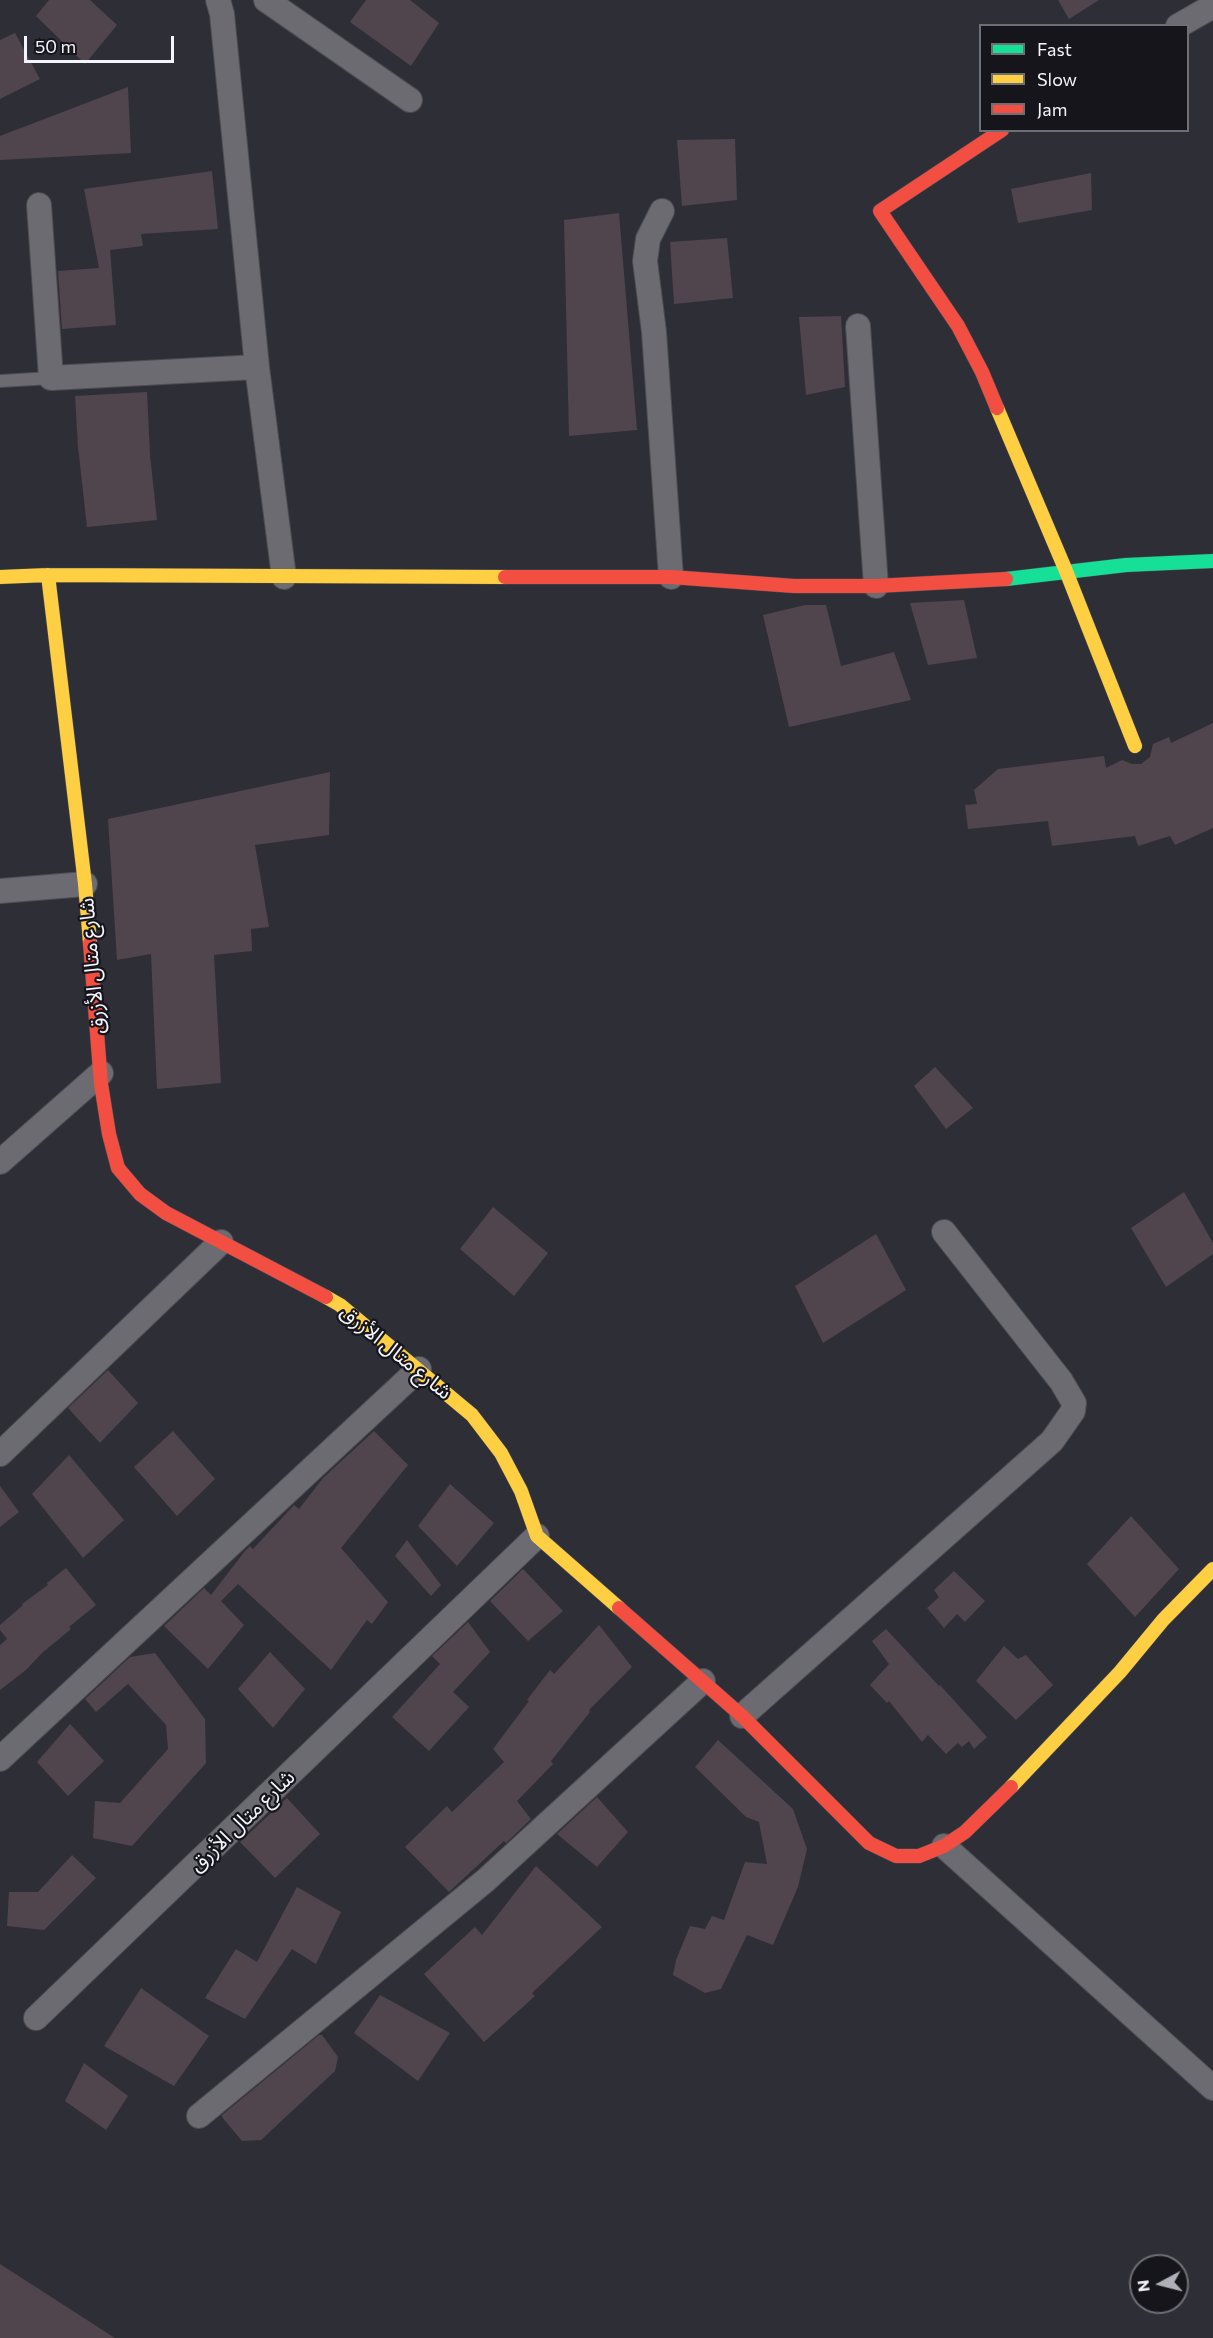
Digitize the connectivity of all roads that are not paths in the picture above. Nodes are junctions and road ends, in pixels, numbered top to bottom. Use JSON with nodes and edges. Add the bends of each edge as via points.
{"nodes":[{"id":1,"x":218,"y":0,"type":"edge"},
{"id":2,"x":266,"y":0,"type":"edge"},
{"id":3,"x":1213,"y":6,"type":"edge"},
{"id":4,"x":1182,"y":24,"type":"edge"},
{"id":5,"x":410,"y":100,"type":"dead end"},
{"id":6,"x":999,"y":132,"type":"edge"},
{"id":7,"x":39,"y":205,"type":"dead end"},
{"id":8,"x":662,"y":211,"type":"dead end"},
{"id":9,"x":858,"y":326,"type":"dead end"},
{"id":10,"x":257,"y":367,"type":"junction"},
{"id":11,"x":51,"y":378,"type":"junction"},
{"id":12,"x":0,"y":381,"type":"edge"},
{"id":13,"x":1213,"y":561,"type":"edge"},
{"id":14,"x":1066,"y":571,"type":"junction"},
{"id":15,"x":48,"y":575,"type":"junction"},
{"id":16,"x":0,"y":577,"type":"edge"},
{"id":17,"x":284,"y":577,"type":"junction"},
{"id":18,"x":671,"y":577,"type":"junction"},
{"id":19,"x":876,"y":586,"type":"junction"},
{"id":20,"x":1135,"y":746,"type":"dead end"},
{"id":21,"x":85,"y":884,"type":"junction"},
{"id":22,"x":0,"y":891,"type":"edge"},
{"id":23,"x":100,"y":1073,"type":"junction"},
{"id":24,"x":0,"y":1162,"type":"edge"},
{"id":25,"x":944,"y":1232,"type":"dead end"},
{"id":26,"x":221,"y":1242,"type":"junction"},
{"id":27,"x":419,"y":1369,"type":"junction"},
{"id":28,"x":0,"y":1454,"type":"edge"},
{"id":29,"x":537,"y":1536,"type":"junction"},
{"id":30,"x":1213,"y":1569,"type":"edge"},
{"id":31,"x":703,"y":1681,"type":"junction"},
{"id":32,"x":742,"y":1716,"type":"junction"},
{"id":33,"x":0,"y":1759,"type":"edge"},
{"id":34,"x":944,"y":1846,"type":"junction"},
{"id":35,"x":36,"y":2018,"type":"dead end"},
{"id":36,"x":1213,"y":2088,"type":"edge"},
{"id":37,"x":199,"y":2116,"type":"dead end"}],
"edges":[{"from":1,"to":10,"type":"street"},
{"from":2,"to":5,"type":"street"},
{"from":3,"to":4,"type":"street"},
{"from":6,"to":14,"type":"street","via":[[880,211],[958,326],[982,372]]},
{"from":7,"to":11,"type":"street"},
{"from":8,"to":18,"type":"street","via":[[648,238],[645,261],[654,332]]},
{"from":9,"to":19,"type":"street"},
{"from":10,"to":11,"type":"street"},
{"from":10,"to":17,"type":"street"},
{"from":11,"to":12,"type":"lane"},
{"from":13,"to":14,"type":"street"},
{"from":14,"to":19,"type":"street","via":[[1018,578]]},
{"from":14,"to":20,"type":"street"},
{"from":15,"to":16,"type":"street"},
{"from":15,"to":17,"type":"street"},
{"from":15,"to":21,"type":"street","name":"شارع متال الأزرق"},
{"from":17,"to":18,"type":"street"},
{"from":18,"to":19,"type":"street","via":[[794,586]]},
{"from":21,"to":22,"type":"street"},
{"from":21,"to":23,"type":"street","name":"شارع متال الأزرق"},
{"from":23,"to":24,"type":"street"},
{"from":23,"to":26,"type":"street","name":"شارع متال الأزرق","via":[[118,1168],[140,1194],[166,1213]]},
{"from":25,"to":32,"type":"street","via":[[1061,1381],[1074,1403],[1073,1411],[1052,1441]]},
{"from":26,"to":27,"type":"street","name":"شارع متال الأزرق","via":[[340,1305]]},
{"from":26,"to":28,"type":"street"},
{"from":27,"to":29,"type":"street","name":"شارع متال الأزرق","via":[[472,1414],[501,1453],[521,1491]]},
{"from":27,"to":33,"type":"street"},
{"from":29,"to":31,"type":"street"},
{"from":29,"to":35,"type":"street","name":"شارع متال الأزرق"},
{"from":30,"to":34,"type":"street","via":[[994,1805]]},
{"from":31,"to":32,"type":"street"},
{"from":31,"to":37,"type":"street","via":[[486,1880]]},
{"from":32,"to":34,"type":"street","via":[[869,1843],[896,1856],[919,1856]]},
{"from":34,"to":36,"type":"street"}]}
